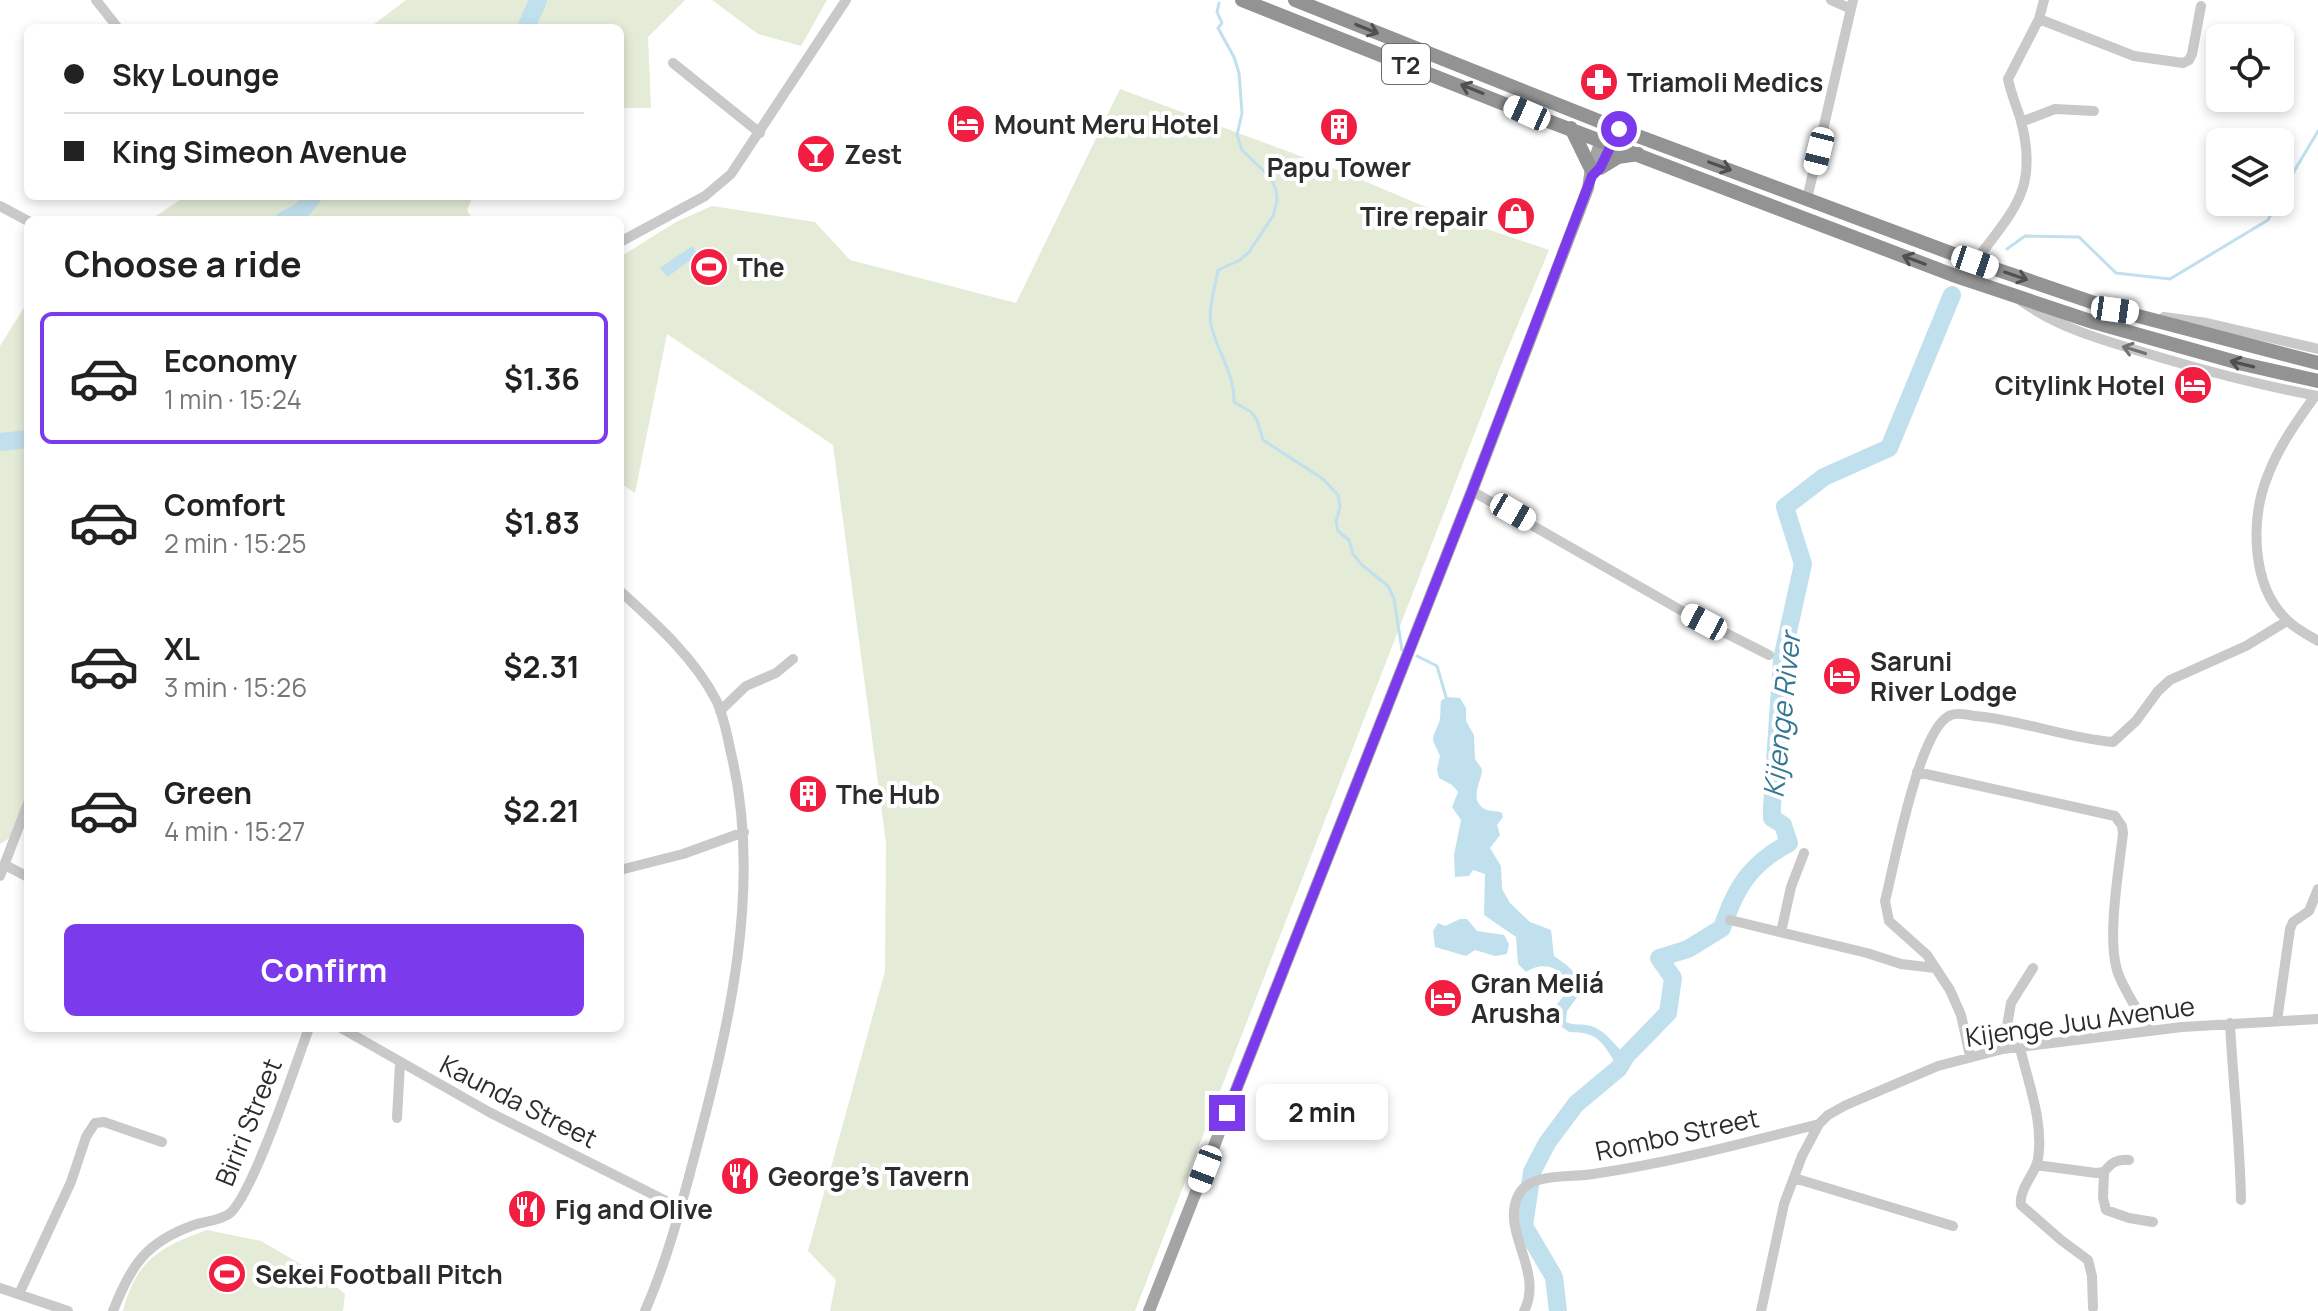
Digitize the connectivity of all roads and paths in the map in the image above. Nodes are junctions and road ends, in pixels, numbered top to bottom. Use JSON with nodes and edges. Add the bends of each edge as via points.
{"nodes":[{"id":1,"x":96,"y":0,"type":"edge"},
{"id":2,"x":846,"y":0,"type":"edge"},
{"id":3,"x":1242,"y":0,"type":"edge"},
{"id":4,"x":1295,"y":0,"type":"edge"},
{"id":5,"x":1831,"y":0,"type":"edge"},
{"id":6,"x":2044,"y":0,"type":"edge"},
{"id":7,"x":1852,"y":4,"type":"edge"},
{"id":8,"x":2201,"y":6,"type":"dead end"},
{"id":9,"x":2039,"y":19,"type":"junction"},
{"id":10,"x":115,"y":24,"type":"edge"},
{"id":11,"x":673,"y":63,"type":"dead end"},
{"id":12,"x":2094,"y":111,"type":"dead end"},
{"id":13,"x":2021,"y":122,"type":"junction"},
{"id":14,"x":1613,"y":127,"type":"junction"},
{"id":15,"x":1570,"y":128,"type":"junction"},
{"id":16,"x":760,"y":133,"type":"junction"},
{"id":17,"x":1606,"y":141,"type":"junction"},
{"id":18,"x":1669,"y":147,"type":"junction"},
{"id":19,"x":1639,"y":154,"type":"junction"},
{"id":20,"x":1661,"y":163,"type":"junction"},
{"id":21,"x":1594,"y":171,"type":"junction"},
{"id":22,"x":1807,"y":199,"type":"junction"},
{"id":23,"x":0,"y":206,"type":"edge"},
{"id":24,"x":24,"y":219,"type":"edge"},
{"id":25,"x":624,"y":240,"type":"edge"},
{"id":26,"x":1975,"y":262,"type":"junction"},
{"id":27,"x":2115,"y":310,"type":"junction"},
{"id":28,"x":2318,"y":349,"type":"edge"},
{"id":29,"x":2318,"y":363,"type":"edge"},
{"id":30,"x":2317,"y":391,"type":"edge"},
{"id":31,"x":1472,"y":491,"type":"junction"},
{"id":32,"x":624,"y":595,"type":"edge"},
{"id":33,"x":2287,"y":621,"type":"junction"},
{"id":34,"x":2318,"y":641,"type":"edge"},
{"id":35,"x":1769,"y":655,"type":"dead end"},
{"id":36,"x":793,"y":659,"type":"dead end"},
{"id":37,"x":720,"y":711,"type":"junction"},
{"id":38,"x":1917,"y":772,"type":"junction"},
{"id":39,"x":24,"y":814,"type":"edge"},
{"id":40,"x":744,"y":832,"type":"junction"},
{"id":41,"x":1804,"y":853,"type":"dead end"},
{"id":42,"x":5,"y":865,"type":"junction"},
{"id":43,"x":624,"y":869,"type":"edge"},
{"id":44,"x":24,"y":875,"type":"edge"},
{"id":45,"x":0,"y":876,"type":"edge"},
{"id":46,"x":2318,"y":889,"type":"edge"},
{"id":47,"x":1730,"y":920,"type":"dead end"},
{"id":48,"x":1781,"y":932,"type":"junction"},
{"id":49,"x":1935,"y":968,"type":"junction"},
{"id":50,"x":2033,"y":968,"type":"dead end"},
{"id":51,"x":2318,"y":1019,"type":"edge"},
{"id":52,"x":2277,"y":1021,"type":"junction"},
{"id":53,"x":2230,"y":1023,"type":"junction"},
{"id":54,"x":2149,"y":1030,"type":"junction"},
{"id":55,"x":307,"y":1032,"type":"edge"},
{"id":56,"x":348,"y":1032,"type":"edge"},
{"id":57,"x":2020,"y":1048,"type":"junction"},
{"id":58,"x":2003,"y":1049,"type":"junction"},
{"id":59,"x":1970,"y":1056,"type":"junction"},
{"id":60,"x":400,"y":1063,"type":"junction"},
{"id":61,"x":397,"y":1118,"type":"dead end"},
{"id":62,"x":1819,"y":1124,"type":"junction"},
{"id":63,"x":162,"y":1142,"type":"dead end"},
{"id":64,"x":2129,"y":1160,"type":"dead end"},
{"id":65,"x":2036,"y":1165,"type":"junction"},
{"id":66,"x":2104,"y":1172,"type":"junction"},
{"id":67,"x":1794,"y":1178,"type":"junction"},
{"id":68,"x":2241,"y":1200,"type":"dead end"},
{"id":69,"x":680,"y":1208,"type":"junction"},
{"id":70,"x":2153,"y":1222,"type":"dead end"},
{"id":71,"x":1953,"y":1226,"type":"dead end"},
{"id":72,"x":0,"y":1288,"type":"edge"},
{"id":73,"x":19,"y":1294,"type":"junction"},
{"id":74,"x":2093,"y":1308,"type":"dead end"},
{"id":75,"x":68,"y":1311,"type":"edge"},
{"id":76,"x":113,"y":1311,"type":"edge"},
{"id":77,"x":645,"y":1311,"type":"edge"},
{"id":78,"x":1149,"y":1311,"type":"edge"},
{"id":79,"x":1524,"y":1311,"type":"edge"},
{"id":80,"x":1761,"y":1311,"type":"edge"}],
"edges":[{"from":1,"to":10,"type":"street"},
{"from":2,"to":16,"type":"street"},
{"from":15,"to":3,"type":"highway","number":"T2","one_way":true},
{"from":4,"to":14,"type":"highway","number":"T2","one_way":true},
{"from":5,"to":7,"type":"street"},
{"from":6,"to":9,"type":"street"},
{"from":7,"to":22,"type":"street"},
{"from":8,"to":9,"type":"street","via":[[2192,54],[2183,63],[2134,56]]},
{"from":9,"to":13,"type":"street","via":[[2008,79]]},
{"from":11,"to":16,"type":"street"},
{"from":12,"to":13,"type":"street","via":[[2055,109]]},
{"from":13,"to":26,"type":"street","via":[[2027,157],[2023,192]]},
{"from":14,"to":17,"type":"main road"},
{"from":14,"to":18,"type":"highway","number":"T2"},
{"from":15,"to":17,"type":"highway","number":"T2"},
{"from":15,"to":21,"type":"highway"},
{"from":16,"to":25,"type":"street","via":[[731,174],[705,196]]},
{"from":17,"to":19,"type":"highway","number":"T2"},
{"from":17,"to":21,"type":"main road"},
{"from":18,"to":20,"type":"highway"},
{"from":18,"to":22,"type":"highway","number":"T2","one_way":true},
{"from":19,"to":20,"type":"highway","number":"T2"},
{"from":19,"to":21,"type":"highway","via":[[1618,157]]},
{"from":30,"to":20,"type":"highway","number":"T2","one_way":true,"via":[[1953,275]]},
{"from":21,"to":31,"type":"main road"},
{"from":22,"to":26,"type":"highway","number":"T2"},
{"from":23,"to":24,"type":"street"},
{"from":26,"to":27,"type":"highway","number":"T2","one_way":true},
{"from":27,"to":28,"type":"street","via":[[2207,323]]},
{"from":27,"to":29,"type":"highway","number":"T2"},
{"from":30,"to":33,"type":"street","via":[[2273,462],[2260,509],[2261,576]]},
{"from":31,"to":35,"type":"street"},
{"from":31,"to":78,"type":"main road"},
{"from":32,"to":37,"type":"street","via":[[695,668]]},
{"from":33,"to":34,"type":"street"},
{"from":33,"to":38,"type":"street","via":[[2170,680],[2116,741],[1954,714],[1928,742]]},
{"from":36,"to":37,"type":"street","via":[[746,686]]},
{"from":37,"to":40,"type":"street","via":[[736,771]]},
{"from":38,"to":49,"type":"street","via":[[1885,901],[1889,921]]},
{"from":38,"to":54,"type":"street","via":[[2115,816],[2123,833],[2115,960]]},
{"from":39,"to":42,"type":"street"},
{"from":40,"to":43,"type":"street"},
{"from":40,"to":69,"type":"street","via":[[741,921],[729,1002]]},
{"from":41,"to":48,"type":"street"},
{"from":42,"to":44,"type":"street"},
{"from":42,"to":45,"type":"street"},
{"from":46,"to":52,"type":"street","via":[[2309,911],[2290,929]]},
{"from":47,"to":48,"type":"street"},
{"from":48,"to":49,"type":"street"},
{"from":49,"to":59,"type":"street","via":[[1961,1015]]},
{"from":50,"to":58,"type":"street","via":[[2011,1003]]},
{"from":51,"to":52,"type":"street","name":"Kijenge Juu Avenue"},
{"from":52,"to":53,"type":"street","name":"Kijenge Juu Avenue"},
{"from":53,"to":54,"type":"street","name":"Kijenge Juu Avenue"},
{"from":53,"to":68,"type":"street"},
{"from":54,"to":57,"type":"street","name":"Kijenge Juu Avenue"},
{"from":55,"to":76,"type":"street","name":"Biriri Street","via":[[243,1196],[230,1214],[179,1230],[143,1253]]},
{"from":56,"to":60,"type":"street","name":"Kaunda Street"},
{"from":57,"to":58,"type":"street","name":"Kijenge Juu Avenue"},
{"from":57,"to":65,"type":"street","via":[[2039,1133]]},
{"from":58,"to":59,"type":"street","name":"Kijenge Juu Avenue"},
{"from":59,"to":62,"type":"street","name":"Kijenge Juu Avenue","via":[[1846,1105]]},
{"from":60,"to":61,"type":"street"},
{"from":60,"to":69,"type":"street","name":"Kaunda Street"},
{"from":62,"to":67,"type":"street"},
{"from":62,"to":79,"type":"street","name":"Rombo Street","via":[[1641,1167],[1542,1179],[1525,1186],[1514,1219],[1531,1284]]},
{"from":63,"to":73,"type":"street","via":[[95,1123]]},
{"from":64,"to":66,"type":"street","via":[[2111,1163]]},
{"from":65,"to":66,"type":"street"},
{"from":65,"to":74,"type":"street","via":[[2021,1205],[2088,1260]]},
{"from":66,"to":70,"type":"street","via":[[2106,1210]]},
{"from":67,"to":71,"type":"street"},
{"from":67,"to":80,"type":"street"},
{"from":69,"to":77,"type":"street"},
{"from":72,"to":73,"type":"street"},
{"from":73,"to":75,"type":"street"}]}
